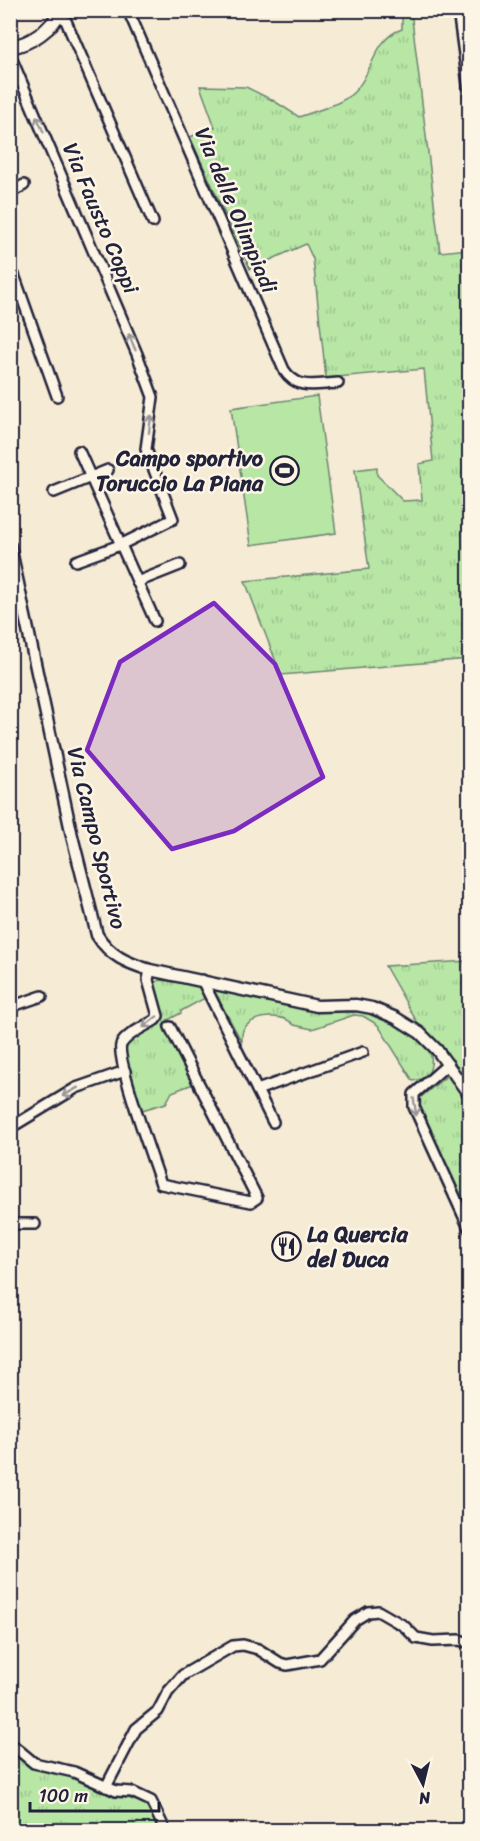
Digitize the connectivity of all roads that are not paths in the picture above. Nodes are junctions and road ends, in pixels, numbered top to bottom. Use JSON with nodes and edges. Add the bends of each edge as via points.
{"nodes":[{"id":1,"x":128,"y":10,"type":"edge"},
{"id":2,"x":458,"y":10,"type":"edge"},
{"id":3,"x":61,"y":12,"type":"edge"},
{"id":4,"x":10,"y":47,"type":"edge"},
{"id":5,"x":10,"y":55,"type":"edge"},
{"id":6,"x":470,"y":99,"type":"edge"},
{"id":7,"x":24,"y":185,"type":"dead end"},
{"id":8,"x":10,"y":193,"type":"edge"},
{"id":9,"x":153,"y":222,"type":"dead end"},
{"id":10,"x":10,"y":276,"type":"edge"},
{"id":11,"x":338,"y":382,"type":"dead end"},
{"id":12,"x":57,"y":396,"type":"dead end"},
{"id":13,"x":79,"y":451,"type":"dead end"},
{"id":14,"x":108,"y":470,"type":"dead end"},
{"id":15,"x":90,"y":477,"type":"junction"},
{"id":16,"x":54,"y":492,"type":"dead end"},
{"id":17,"x":120,"y":544,"type":"junction"},
{"id":18,"x":10,"y":546,"type":"edge"},
{"id":19,"x":76,"y":561,"type":"dead end"},
{"id":20,"x":180,"y":565,"type":"dead end"},
{"id":21,"x":137,"y":582,"type":"junction"},
{"id":22,"x":155,"y":621,"type":"dead end"},
{"id":23,"x":150,"y":969,"type":"junction"},
{"id":24,"x":202,"y":980,"type":"junction"},
{"id":25,"x":42,"y":996,"type":"dead end"},
{"id":26,"x":10,"y":1007,"type":"edge"},
{"id":27,"x":170,"y":1027,"type":"dead end"},
{"id":28,"x":363,"y":1052,"type":"dead end"},
{"id":29,"x":448,"y":1064,"type":"junction"},
{"id":30,"x":125,"y":1071,"type":"junction"},
{"id":31,"x":257,"y":1090,"type":"junction"},
{"id":32,"x":470,"y":1096,"type":"edge"},
{"id":33,"x":273,"y":1122,"type":"dead end"},
{"id":34,"x":10,"y":1128,"type":"edge"},
{"id":35,"x":10,"y":1224,"type":"edge"},
{"id":36,"x":35,"y":1224,"type":"dead end"},
{"id":37,"x":470,"y":1230,"type":"edge"},
{"id":38,"x":470,"y":1643,"type":"edge"},
{"id":39,"x":10,"y":1743,"type":"edge"},
{"id":40,"x":106,"y":1787,"type":"junction"},
{"id":41,"x":165,"y":1830,"type":"edge"}],
"edges":[{"from":1,"to":11,"type":"street","name":"Via delle Olimpiadi","via":[[284,370],[298,384]]},
{"from":2,"to":6,"type":"street"},
{"from":3,"to":4,"type":"main road","via":[[44,32]]},
{"from":3,"to":9,"type":"street"},
{"from":17,"to":5,"type":"street","name":"Via Fausto Coppi","one_way":true,"via":[[173,519],[146,449],[153,397]]},
{"from":7,"to":8,"type":"street"},
{"from":10,"to":12,"type":"street","via":[[14,275]]},
{"from":13,"to":15,"type":"street"},
{"from":14,"to":15,"type":"street"},
{"from":15,"to":16,"type":"street"},
{"from":15,"to":17,"type":"street"},
{"from":17,"to":19,"type":"street"},
{"from":17,"to":21,"type":"street"},
{"from":18,"to":23,"type":"street","name":"Via Campo Sportivo","via":[[97,935],[115,956]]},
{"from":20,"to":21,"type":"street"},
{"from":21,"to":22,"type":"street"},
{"from":23,"to":24,"type":"street","name":"Via Campo Sportivo"},
{"from":23,"to":30,"type":"street","one_way":true,"via":[[148,980],[158,1016],[121,1045]]},
{"from":24,"to":29,"type":"street","name":"Via Campo Sportivo","via":[[317,1006],[372,1008],[420,1033]]},
{"from":24,"to":31,"type":"street"},
{"from":25,"to":26,"type":"street"},
{"from":27,"to":30,"type":"street","via":[[256,1198],[251,1202],[161,1184]]},
{"from":28,"to":31,"type":"street"},
{"from":29,"to":32,"type":"street","name":"Via Campo Sportivo"},
{"from":29,"to":37,"type":"street","one_way":true,"via":[[414,1094],[414,1107]]},
{"from":30,"to":34,"type":"street","one_way":true,"via":[[76,1088]]},
{"from":31,"to":33,"type":"street"},
{"from":35,"to":36,"type":"street"},
{"from":38,"to":40,"type":"street","via":[[416,1638],[404,1626],[373,1611],[355,1620],[326,1655],[310,1662],[287,1665],[258,1649],[233,1646],[177,1680],[158,1711],[136,1729]]},
{"from":39,"to":40,"type":"street","via":[[34,1763],[74,1772]]},
{"from":40,"to":41,"type":"street","via":[[151,1801]]}]}
